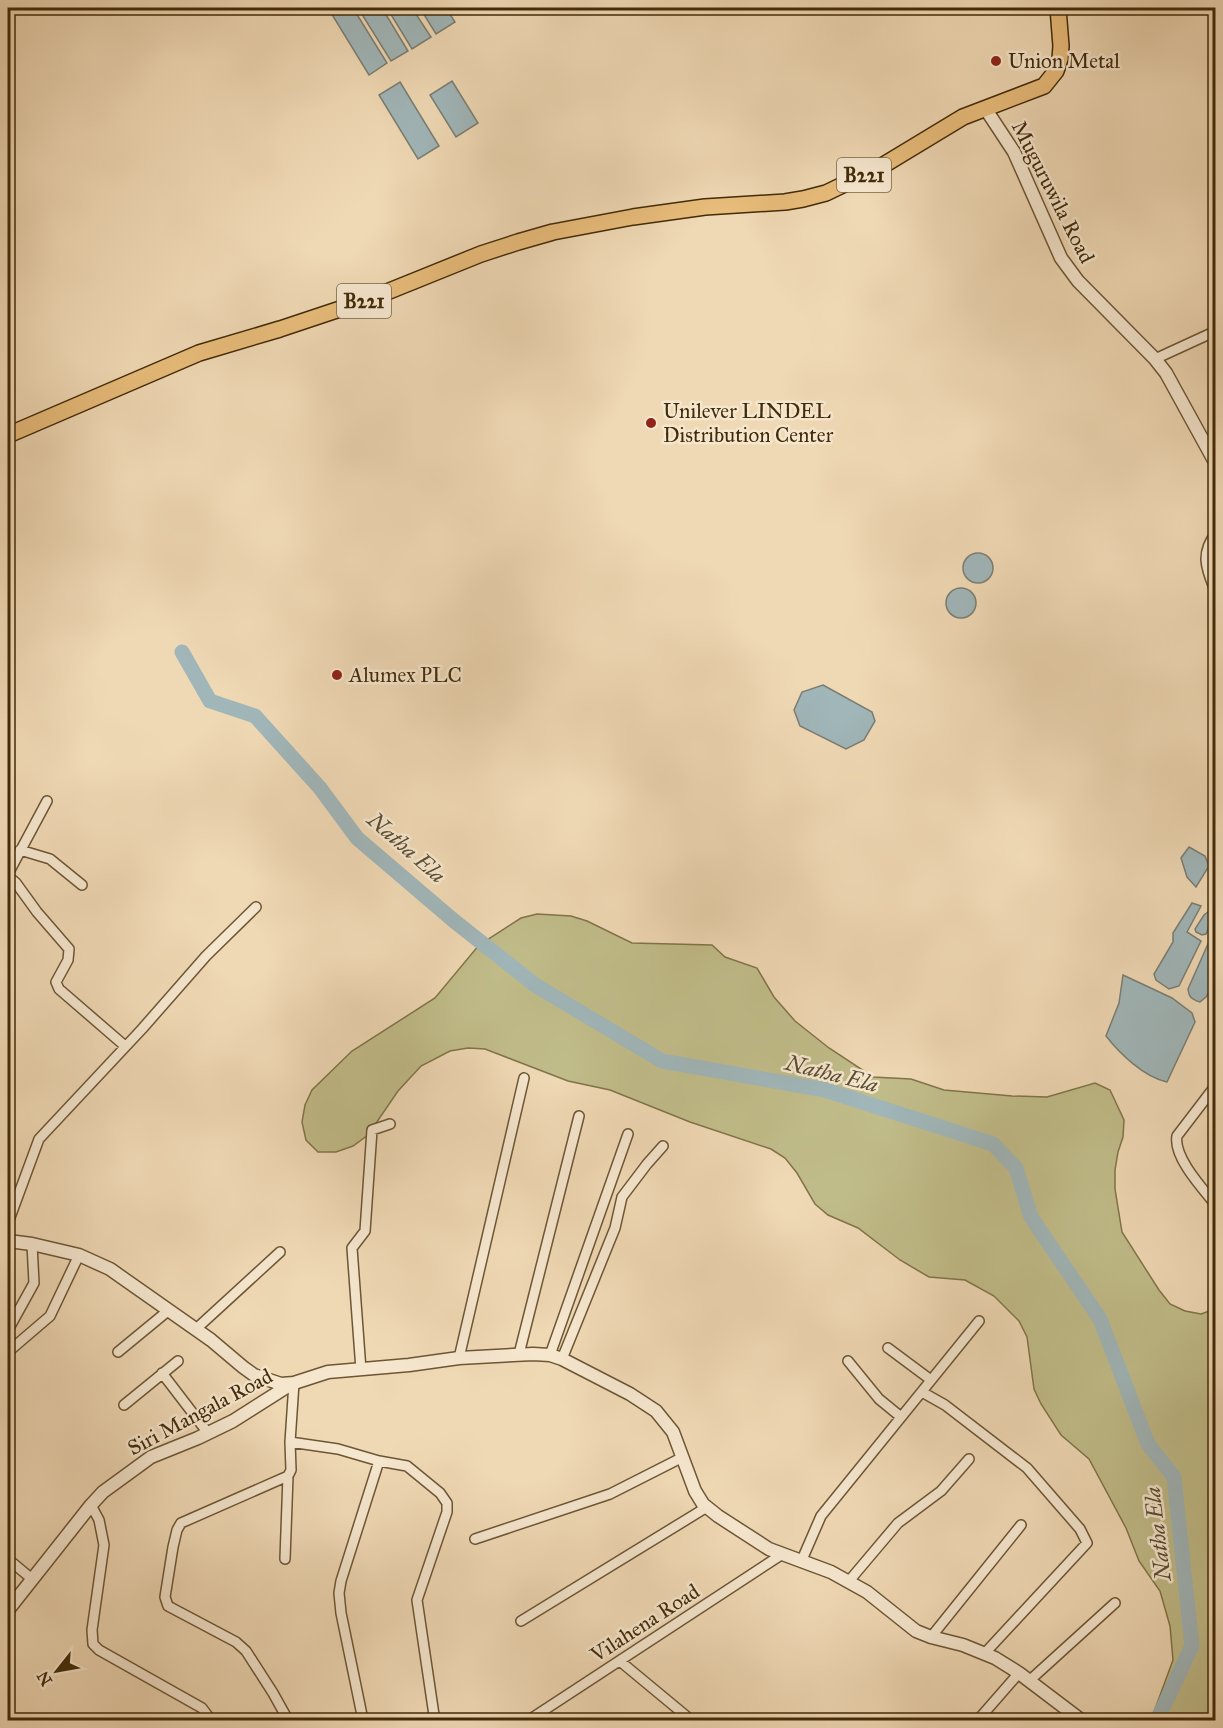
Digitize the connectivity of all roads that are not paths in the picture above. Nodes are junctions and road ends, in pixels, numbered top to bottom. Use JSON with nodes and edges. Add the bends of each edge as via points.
{"nodes":[{"id":1,"x":1058,"y":8,"type":"edge"},
{"id":2,"x":985,"y":108,"type":"junction"},
{"id":3,"x":1215,"y":331,"type":"edge"},
{"id":4,"x":1155,"y":358,"type":"junction"},
{"id":5,"x":8,"y":435,"type":"edge"},
{"id":6,"x":1215,"y":464,"type":"edge"},
{"id":7,"x":1215,"y":533,"type":"edge"},
{"id":8,"x":1215,"y":593,"type":"edge"},
{"id":9,"x":47,"y":801,"type":"dead end"},
{"id":10,"x":20,"y":850,"type":"junction"},
{"id":11,"x":8,"y":875,"type":"edge"},
{"id":12,"x":82,"y":885,"type":"dead end"},
{"id":13,"x":256,"y":907,"type":"dead end"},
{"id":14,"x":125,"y":1046,"type":"junction"},
{"id":15,"x":524,"y":1078,"type":"dead end"},
{"id":16,"x":1215,"y":1085,"type":"edge"},
{"id":17,"x":579,"y":1116,"type":"dead end"},
{"id":18,"x":390,"y":1124,"type":"dead end"},
{"id":19,"x":628,"y":1134,"type":"dead end"},
{"id":20,"x":663,"y":1146,"type":"dead end"},
{"id":21,"x":1215,"y":1205,"type":"edge"},
{"id":22,"x":8,"y":1223,"type":"edge"},
{"id":23,"x":8,"y":1241,"type":"edge"},
{"id":24,"x":32,"y":1244,"type":"junction"},
{"id":25,"x":280,"y":1252,"type":"dead end"},
{"id":26,"x":80,"y":1255,"type":"junction"},
{"id":27,"x":169,"y":1310,"type":"junction"},
{"id":28,"x":979,"y":1321,"type":"dead end"},
{"id":29,"x":196,"y":1329,"type":"junction"},
{"id":30,"x":8,"y":1330,"type":"edge"},
{"id":31,"x":888,"y":1348,"type":"dead end"},
{"id":32,"x":8,"y":1352,"type":"edge"},
{"id":33,"x":118,"y":1352,"type":"dead end"},
{"id":34,"x":519,"y":1354,"type":"junction"},
{"id":35,"x":556,"y":1357,"type":"junction"},
{"id":36,"x":459,"y":1358,"type":"junction"},
{"id":37,"x":178,"y":1360,"type":"dead end"},
{"id":38,"x":848,"y":1361,"type":"dead end"},
{"id":39,"x":361,"y":1370,"type":"junction"},
{"id":40,"x":162,"y":1373,"type":"junction"},
{"id":41,"x":932,"y":1380,"type":"junction"},
{"id":42,"x":294,"y":1383,"type":"junction"},
{"id":43,"x":922,"y":1392,"type":"junction"},
{"id":44,"x":124,"y":1405,"type":"dead end"},
{"id":45,"x":901,"y":1417,"type":"junction"},
{"id":46,"x":208,"y":1433,"type":"junction"},
{"id":47,"x":290,"y":1442,"type":"junction"},
{"id":48,"x":683,"y":1457,"type":"junction"},
{"id":49,"x":969,"y":1459,"type":"dead end"},
{"id":50,"x":379,"y":1461,"type":"junction"},
{"id":51,"x":288,"y":1476,"type":"junction"},
{"id":52,"x":8,"y":1492,"type":"edge"},
{"id":53,"x":8,"y":1498,"type":"edge"},
{"id":54,"x":91,"y":1504,"type":"junction"},
{"id":55,"x":707,"y":1507,"type":"junction"},
{"id":56,"x":1021,"y":1525,"type":"dead end"},
{"id":57,"x":475,"y":1539,"type":"dead end"},
{"id":58,"x":781,"y":1555,"type":"junction"},
{"id":59,"x":8,"y":1559,"type":"edge"},
{"id":60,"x":285,"y":1559,"type":"dead end"},
{"id":61,"x":801,"y":1563,"type":"junction"},
{"id":62,"x":32,"y":1579,"type":"junction"},
{"id":63,"x":849,"y":1581,"type":"junction"},
{"id":64,"x":1115,"y":1603,"type":"dead end"},
{"id":65,"x":8,"y":1610,"type":"edge"},
{"id":66,"x":521,"y":1621,"type":"dead end"},
{"id":67,"x":932,"y":1637,"type":"junction"},
{"id":68,"x":985,"y":1653,"type":"junction"},
{"id":69,"x":621,"y":1662,"type":"junction"},
{"id":70,"x":1019,"y":1673,"type":"junction"},
{"id":71,"x":1029,"y":1681,"type":"junction"},
{"id":72,"x":211,"y":1720,"type":"edge"},
{"id":73,"x":288,"y":1720,"type":"edge"},
{"id":74,"x":363,"y":1720,"type":"edge"},
{"id":75,"x":434,"y":1720,"type":"edge"},
{"id":76,"x":529,"y":1720,"type":"edge"},
{"id":77,"x":687,"y":1720,"type":"edge"},
{"id":78,"x":978,"y":1720,"type":"edge"},
{"id":79,"x":1081,"y":1720,"type":"edge"}],
"edges":[{"from":1,"to":2,"type":"main road","via":[[1060,59],[1050,80],[1036,90]]},
{"from":2,"to":4,"type":"street","name":"Muguruwila Road","via":[[1014,152],[1061,258],[1078,281]]},
{"from":2,"to":5,"type":"main road","number":"B221","via":[[826,193],[803,200],[633,217],[518,242],[367,300],[199,352]]},
{"from":3,"to":4,"type":"street"},
{"from":4,"to":6,"type":"street","name":"Muguruwila Road"},
{"from":7,"to":8,"type":"street","via":[[1207,544],[1205,566]]},
{"from":9,"to":10,"type":"street"},
{"from":10,"to":11,"type":"street"},
{"from":10,"to":12,"type":"street","via":[[50,859]]},
{"from":11,"to":14,"type":"street","via":[[69,949],[68,960],[56,982],[58,989]]},
{"from":13,"to":14,"type":"street"},
{"from":14,"to":22,"type":"street","via":[[39,1139]]},
{"from":15,"to":36,"type":"street"},
{"from":16,"to":21,"type":"street","via":[[1176,1142],[1188,1168]]},
{"from":17,"to":34,"type":"street"},
{"from":18,"to":39,"type":"street","via":[[372,1130],[364,1231],[352,1248]]},
{"from":19,"to":35,"type":"street"},
{"from":20,"to":35,"type":"street","via":[[622,1197],[615,1228]]},
{"from":23,"to":24,"type":"street"},
{"from":24,"to":26,"type":"street"},
{"from":24,"to":30,"type":"street","via":[[34,1283]]},
{"from":25,"to":29,"type":"street"},
{"from":26,"to":27,"type":"street","via":[[110,1269]]},
{"from":26,"to":32,"type":"street","via":[[50,1316]]},
{"from":27,"to":29,"type":"street"},
{"from":27,"to":33,"type":"street"},
{"from":28,"to":41,"type":"street"},
{"from":29,"to":42,"type":"street","via":[[254,1375]]},
{"from":31,"to":41,"type":"street"},
{"from":34,"to":35,"type":"street"},
{"from":34,"to":36,"type":"street"},
{"from":35,"to":48,"type":"street","via":[[656,1411],[673,1432]]},
{"from":36,"to":39,"type":"street"},
{"from":37,"to":40,"type":"street"},
{"from":38,"to":45,"type":"street","via":[[879,1399]]},
{"from":39,"to":42,"type":"street","via":[[328,1372]]},
{"from":40,"to":44,"type":"street"},
{"from":40,"to":46,"type":"street"},
{"from":41,"to":43,"type":"street"},
{"from":42,"to":46,"type":"street","name":"Siri Mangala Road"},
{"from":42,"to":47,"type":"street"},
{"from":43,"to":45,"type":"street"},
{"from":43,"to":68,"type":"street","via":[[1027,1468],[1080,1529],[1087,1543]]},
{"from":45,"to":61,"type":"street","via":[[821,1516]]},
{"from":46,"to":54,"type":"street","name":"Siri Mangala Road","via":[[151,1457]]},
{"from":47,"to":50,"type":"street","via":[[338,1449]]},
{"from":47,"to":51,"type":"street"},
{"from":48,"to":55,"type":"street","via":[[695,1491]]},
{"from":48,"to":57,"type":"street","via":[[610,1494]]},
{"from":49,"to":63,"type":"street","via":[[941,1491],[898,1523]]},
{"from":50,"to":74,"type":"street","via":[[339,1593]]},
{"from":50,"to":75,"type":"street","via":[[407,1466],[447,1503],[417,1600]]},
{"from":51,"to":60,"type":"street"},
{"from":51,"to":73,"type":"street","via":[[181,1523],[165,1597],[168,1606],[246,1651]]},
{"from":52,"to":53,"type":"street"},
{"from":54,"to":62,"type":"street","name":"Siri Mangala Road"},
{"from":54,"to":72,"type":"street","via":[[104,1545],[93,1644],[202,1708]]},
{"from":55,"to":58,"type":"street","via":[[758,1544]]},
{"from":55,"to":66,"type":"street"},
{"from":56,"to":67,"type":"street"},
{"from":58,"to":61,"type":"street"},
{"from":58,"to":69,"type":"street","name":"Vilahena Road"},
{"from":59,"to":62,"type":"street"},
{"from":61,"to":63,"type":"street"},
{"from":62,"to":65,"type":"street","name":"Siri Mangala Road"},
{"from":63,"to":67,"type":"street","via":[[882,1602],[909,1627]]},
{"from":64,"to":71,"type":"street"},
{"from":67,"to":68,"type":"street"},
{"from":68,"to":70,"type":"street"},
{"from":69,"to":76,"type":"street","name":"Vilahena Road"},
{"from":69,"to":77,"type":"street"},
{"from":70,"to":71,"type":"street"},
{"from":70,"to":78,"type":"street"},
{"from":71,"to":79,"type":"street"}]}
